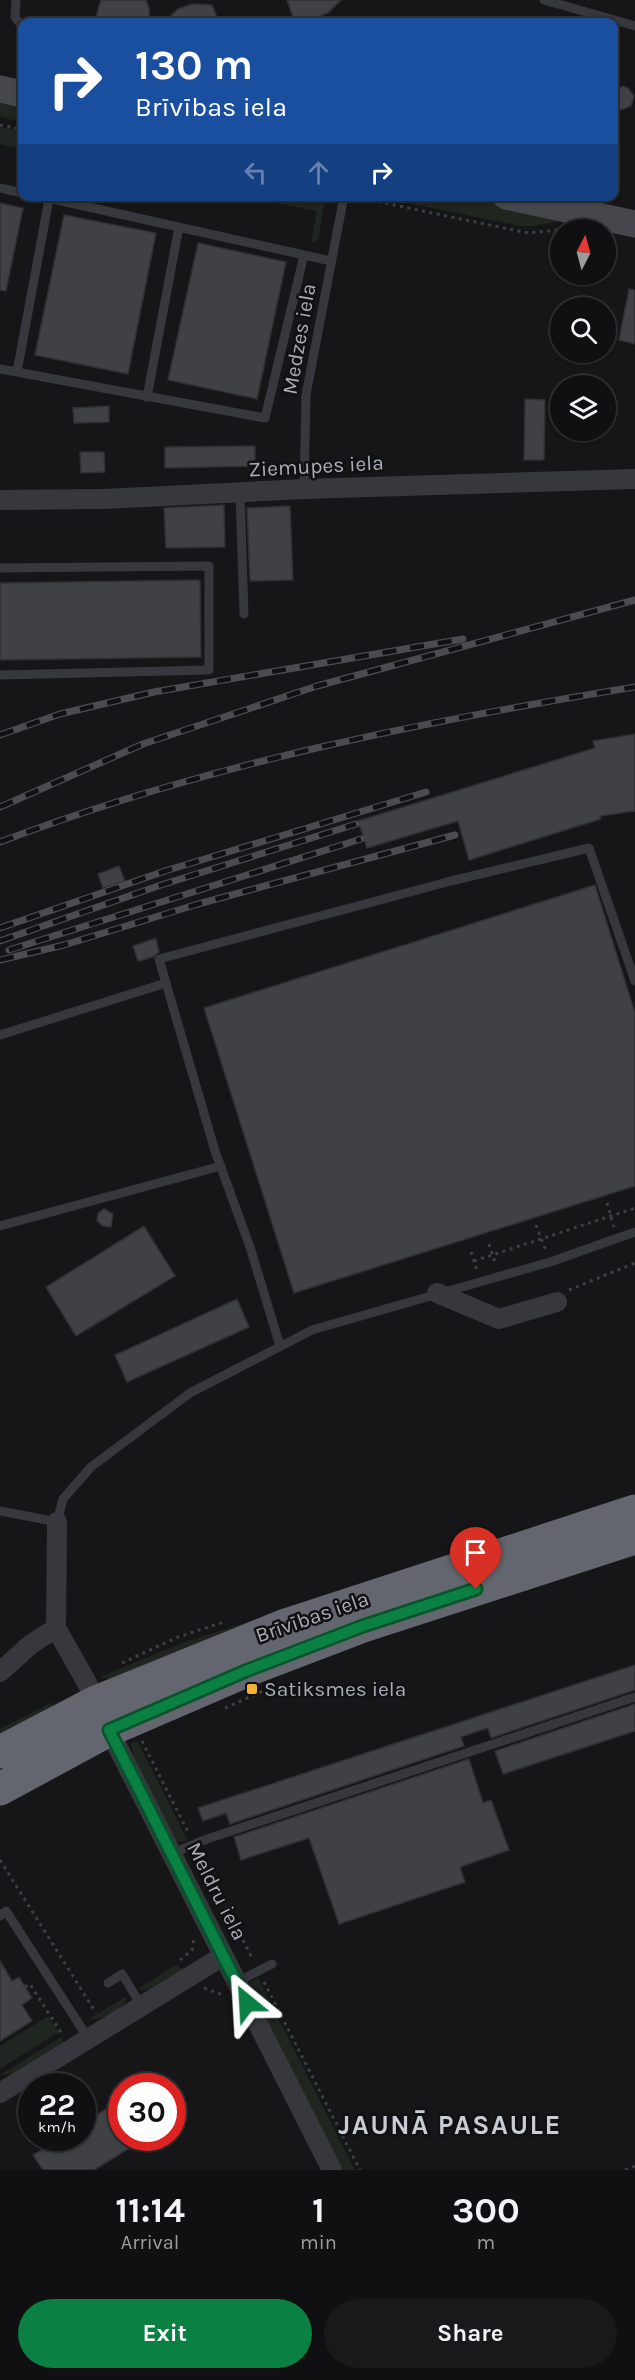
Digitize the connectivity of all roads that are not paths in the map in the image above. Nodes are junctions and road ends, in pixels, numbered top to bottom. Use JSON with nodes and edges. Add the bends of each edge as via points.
{"nodes":[{"id":1,"x":16,"y":0,"type":"edge"},
{"id":2,"x":544,"y":0,"type":"edge"},
{"id":3,"x":607,"y":18,"type":"edge"},
{"id":4,"x":18,"y":21,"type":"edge"},
{"id":5,"x":618,"y":21,"type":"edge"},
{"id":6,"x":635,"y":26,"type":"edge"},
{"id":7,"x":0,"y":89,"type":"edge"},
{"id":8,"x":18,"y":93,"type":"edge"},
{"id":9,"x":0,"y":188,"type":"edge"},
{"id":10,"x":18,"y":192,"type":"edge"},
{"id":11,"x":49,"y":201,"type":"edge"},
{"id":12,"x":58,"y":201,"type":"edge"},
{"id":13,"x":343,"y":201,"type":"edge"},
{"id":14,"x":524,"y":201,"type":"edge"},
{"id":15,"x":179,"y":227,"type":"junction"},
{"id":16,"x":617,"y":227,"type":"edge"},
{"id":17,"x":304,"y":255,"type":"junction"},
{"id":18,"x":331,"y":261,"type":"junction"},
{"id":19,"x":0,"y":369,"type":"edge"},
{"id":20,"x":16,"y":372,"type":"junction"},
{"id":21,"x":147,"y":397,"type":"junction"},
{"id":22,"x":635,"y":479,"type":"edge"},
{"id":23,"x":304,"y":489,"type":"junction"},
{"id":24,"x":240,"y":494,"type":"junction"},
{"id":25,"x":0,"y":500,"type":"edge"},
{"id":26,"x":0,"y":568,"type":"edge"},
{"id":27,"x":244,"y":614,"type":"dead end"},
{"id":28,"x":0,"y":675,"type":"edge"},
{"id":29,"x":635,"y":981,"type":"edge"},
{"id":30,"x":166,"y":983,"type":"junction"},
{"id":31,"x":0,"y":1035,"type":"edge"},
{"id":32,"x":221,"y":1166,"type":"junction"},
{"id":33,"x":0,"y":1226,"type":"edge"},
{"id":34,"x":635,"y":1232,"type":"edge"},
{"id":35,"x":437,"y":1293,"type":"junction"},
{"id":36,"x":557,"y":1302,"type":"road end"},
{"id":37,"x":280,"y":1346,"type":"junction"},
{"id":38,"x":635,"y":1511,"type":"edge"},
{"id":39,"x":1,"y":1512,"type":"edge"},
{"id":40,"x":57,"y":1522,"type":"junction"},
{"id":41,"x":635,"y":1538,"type":"edge"},
{"id":42,"x":56,"y":1628,"type":"junction"},
{"id":43,"x":0,"y":1672,"type":"edge"},
{"id":44,"x":635,"y":1697,"type":"edge"},
{"id":45,"x":114,"y":1722,"type":"junction"},
{"id":46,"x":0,"y":1752,"type":"edge"},
{"id":47,"x":0,"y":1789,"type":"edge"},
{"id":48,"x":171,"y":1854,"type":"junction"},
{"id":49,"x":0,"y":1916,"type":"edge"},
{"id":50,"x":223,"y":1956,"type":"junction"},
{"id":51,"x":272,"y":1964,"type":"dead end"},
{"id":52,"x":108,"y":1983,"type":"dead end"},
{"id":53,"x":231,"y":1990,"type":"junction"},
{"id":54,"x":137,"y":1997,"type":"junction"},
{"id":55,"x":84,"y":2030,"type":"junction"},
{"id":56,"x":0,"y":2093,"type":"edge"},
{"id":57,"x":332,"y":2170,"type":"edge"}],
"edges":[{"from":1,"to":4,"type":"lane"},
{"from":2,"to":3,"type":"lane"},
{"from":5,"to":6,"type":"lane"},
{"from":7,"to":8,"type":"main road"},
{"from":9,"to":10,"type":"lane"},
{"from":11,"to":20,"type":"lane"},
{"from":12,"to":15,"type":"lane"},
{"from":13,"to":18,"type":"lane","name":"Medzes iela"},
{"from":14,"to":16,"type":"main road"},
{"from":15,"to":17,"type":"lane"},
{"from":15,"to":21,"type":"lane"},
{"from":17,"to":18,"type":"lane"},
{"from":17,"to":21,"type":"lane","via":[[265,418]]},
{"from":18,"to":23,"type":"lane","name":"Medzes iela","via":[[306,395]]},
{"from":19,"to":20,"type":"lane"},
{"from":20,"to":21,"type":"lane"},
{"from":22,"to":23,"type":"street","name":"Ziemupes iela"},
{"from":23,"to":24,"type":"street","name":"Ziemupes iela"},
{"from":24,"to":25,"type":"street","name":"Ziemupes iela"},
{"from":24,"to":27,"type":"lane"},
{"from":26,"to":28,"type":"lane","via":[[209,566],[209,670]]},
{"from":29,"to":30,"type":"lane","via":[[590,848],[159,959]]},
{"from":30,"to":31,"type":"lane"},
{"from":30,"to":32,"type":"lane"},
{"from":32,"to":33,"type":"lane"},
{"from":32,"to":37,"type":"lane"},
{"from":34,"to":35,"type":"lane","via":[[550,1262]]},
{"from":35,"to":36,"type":"street","via":[[499,1318]]},
{"from":35,"to":37,"type":"lane","via":[[312,1330]]},
{"from":37,"to":40,"type":"lane","via":[[190,1393],[92,1467],[63,1499]]},
{"from":38,"to":45,"type":"highway","name":"Brīvības iela","via":[[284,1626]]},
{"from":39,"to":40,"type":"lane"},
{"from":40,"to":42,"type":"street"},
{"from":41,"to":45,"type":"highway","name":"Brīvības iela","via":[[363,1626]]},
{"from":42,"to":43,"type":"street"},
{"from":42,"to":45,"type":"street","name":"Meldru iela"},
{"from":44,"to":48,"type":"lane"},
{"from":45,"to":46,"type":"highway","name":"Brīvības iela"},
{"from":45,"to":47,"type":"highway","name":"Brīvības iela"},
{"from":45,"to":48,"type":"street","name":"Meldru iela"},
{"from":48,"to":50,"type":"street","name":"Meldru iela"},
{"from":49,"to":55,"type":"lane","via":[[6,1911]]},
{"from":50,"to":53,"type":"street","name":"Meldru iela"},
{"from":50,"to":54,"type":"street"},
{"from":51,"to":53,"type":"lane"},
{"from":52,"to":54,"type":"lane","via":[[122,1974]]},
{"from":53,"to":57,"type":"street","name":"Meldru iela"},
{"from":54,"to":55,"type":"street"},
{"from":55,"to":56,"type":"street"}]}
